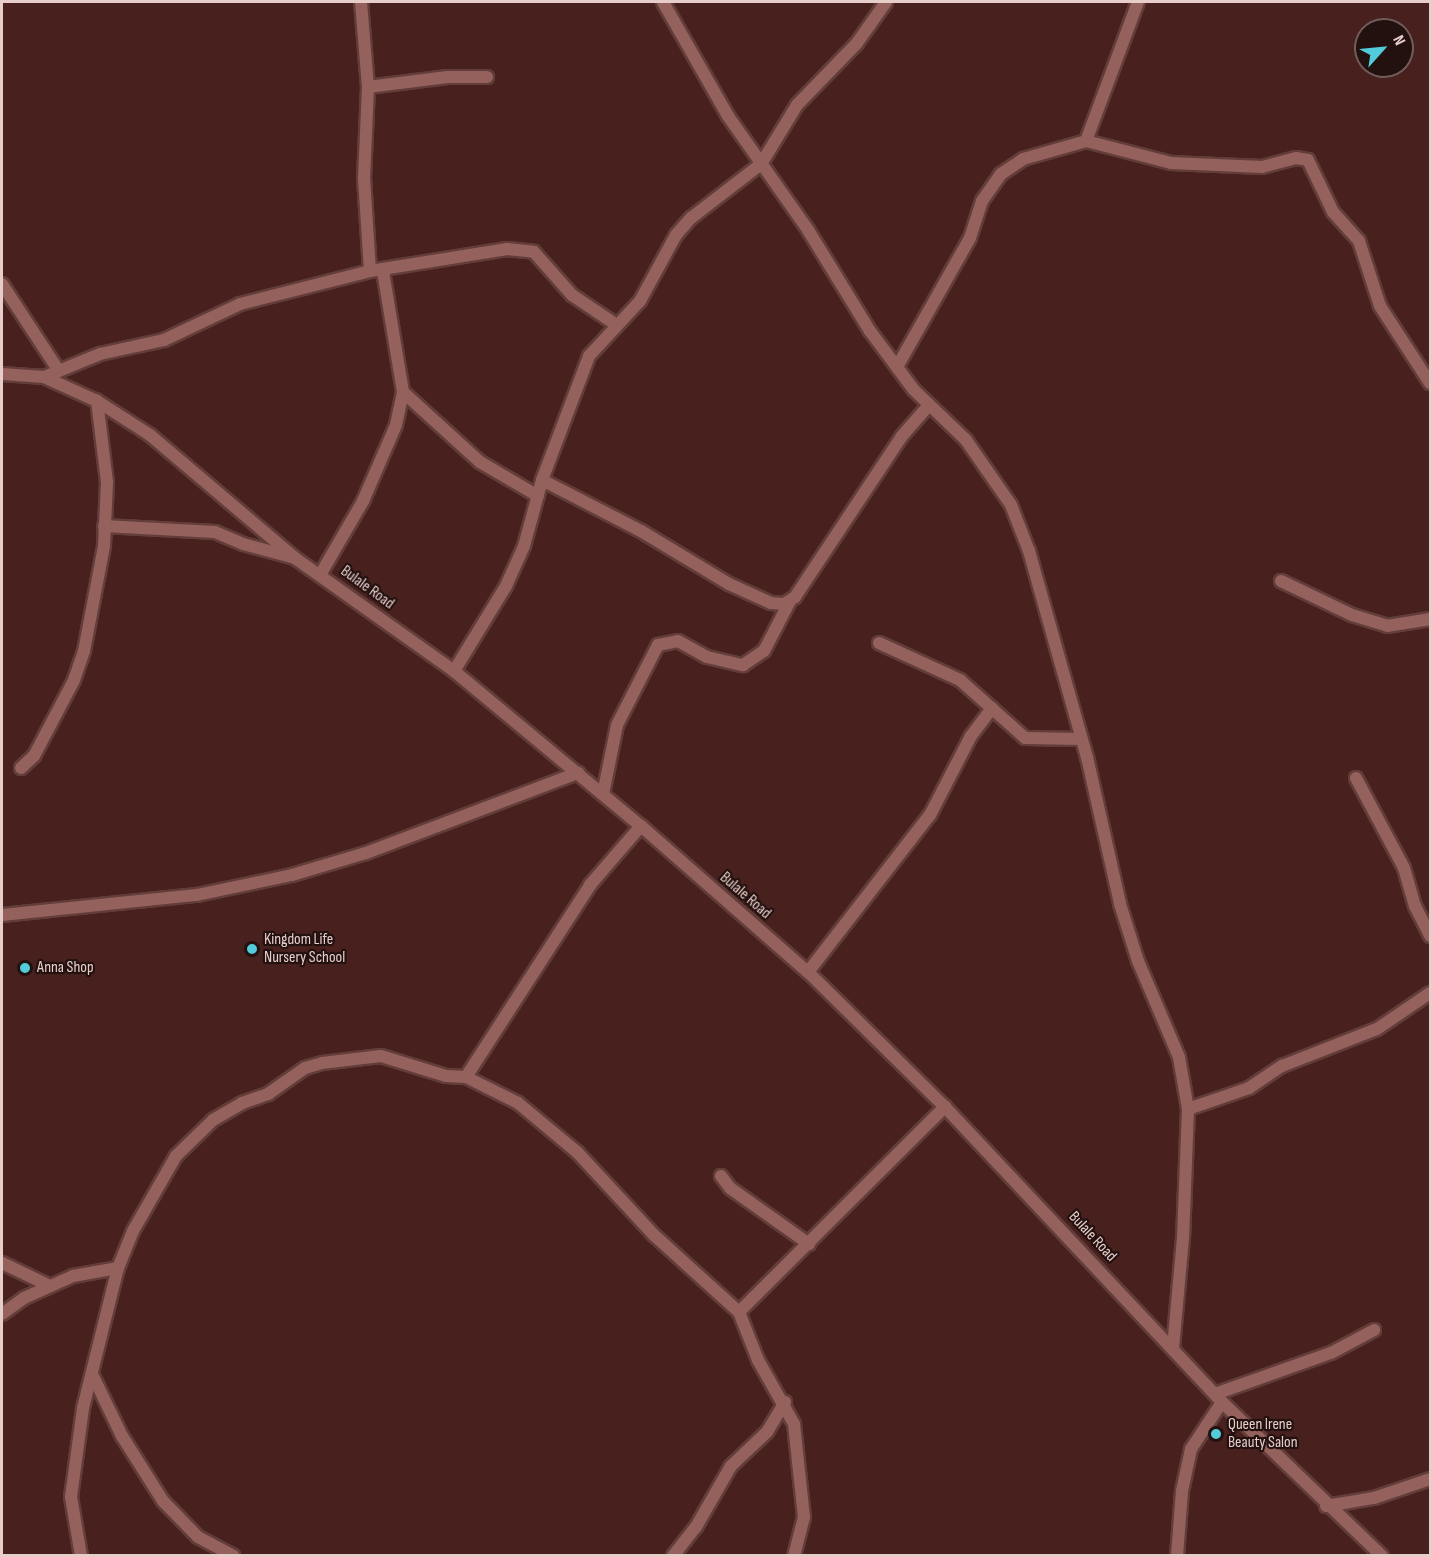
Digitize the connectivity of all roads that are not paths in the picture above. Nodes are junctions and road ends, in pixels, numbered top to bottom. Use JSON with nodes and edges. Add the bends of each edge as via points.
{"nodes":[{"id":1,"x":361,"y":2,"type":"edge"},
{"id":2,"x":663,"y":2,"type":"edge"},
{"id":3,"x":886,"y":2,"type":"edge"},
{"id":4,"x":1137,"y":2,"type":"edge"},
{"id":5,"x":487,"y":77,"type":"dead end"},
{"id":6,"x":368,"y":87,"type":"junction"},
{"id":7,"x":1086,"y":141,"type":"junction"},
{"id":8,"x":761,"y":164,"type":"junction"},
{"id":9,"x":370,"y":271,"type":"junction"},
{"id":10,"x":383,"y":271,"type":"junction"},
{"id":11,"x":2,"y":284,"type":"edge"},
{"id":12,"x":615,"y":324,"type":"junction"},
{"id":13,"x":897,"y":368,"type":"junction"},
{"id":14,"x":59,"y":371,"type":"junction"},
{"id":15,"x":2,"y":374,"type":"edge"},
{"id":16,"x":44,"y":377,"type":"junction"},
{"id":17,"x":1431,"y":383,"type":"edge"},
{"id":18,"x":403,"y":392,"type":"junction"},
{"id":19,"x":97,"y":401,"type":"junction"},
{"id":20,"x":929,"y":405,"type":"junction"},
{"id":21,"x":542,"y":480,"type":"junction"},
{"id":22,"x":538,"y":496,"type":"junction"},
{"id":23,"x":104,"y":526,"type":"junction"},
{"id":24,"x":295,"y":558,"type":"junction"},
{"id":25,"x":320,"y":575,"type":"junction"},
{"id":26,"x":1281,"y":580,"type":"dead end"},
{"id":27,"x":790,"y":601,"type":"junction"},
{"id":28,"x":1431,"y":619,"type":"edge"},
{"id":29,"x":879,"y":643,"type":"dead end"},
{"id":30,"x":454,"y":671,"type":"junction"},
{"id":31,"x":992,"y":708,"type":"junction"},
{"id":32,"x":1080,"y":739,"type":"junction"},
{"id":33,"x":21,"y":768,"type":"dead end"},
{"id":34,"x":578,"y":772,"type":"junction"},
{"id":35,"x":1356,"y":778,"type":"dead end"},
{"id":36,"x":603,"y":794,"type":"junction"},
{"id":37,"x":641,"y":826,"type":"junction"},
{"id":38,"x":2,"y":915,"type":"edge"},
{"id":39,"x":1431,"y":936,"type":"edge"},
{"id":40,"x":808,"y":972,"type":"junction"},
{"id":41,"x":1431,"y":993,"type":"edge"},
{"id":42,"x":466,"y":1077,"type":"junction"},
{"id":43,"x":945,"y":1107,"type":"junction"},
{"id":44,"x":1188,"y":1108,"type":"junction"},
{"id":45,"x":721,"y":1176,"type":"dead end"},
{"id":46,"x":809,"y":1244,"type":"junction"},
{"id":47,"x":2,"y":1263,"type":"edge"},
{"id":48,"x":118,"y":1268,"type":"junction"},
{"id":49,"x":50,"y":1286,"type":"junction"},
{"id":50,"x":739,"y":1312,"type":"junction"},
{"id":51,"x":2,"y":1314,"type":"edge"},
{"id":52,"x":1374,"y":1330,"type":"dead end"},
{"id":53,"x":1173,"y":1348,"type":"junction"},
{"id":54,"x":93,"y":1376,"type":"junction"},
{"id":55,"x":1219,"y":1398,"type":"junction"},
{"id":56,"x":785,"y":1402,"type":"junction"},
{"id":57,"x":1431,"y":1479,"type":"edge"},
{"id":58,"x":1326,"y":1506,"type":"junction"},
{"id":59,"x":81,"y":1556,"type":"edge"},
{"id":60,"x":232,"y":1556,"type":"edge"},
{"id":61,"x":673,"y":1556,"type":"edge"},
{"id":62,"x":794,"y":1556,"type":"edge"},
{"id":63,"x":1177,"y":1556,"type":"edge"},
{"id":64,"x":1382,"y":1556,"type":"edge"}],
"edges":[{"from":1,"to":6,"type":"street"},
{"from":2,"to":8,"type":"street","via":[[702,76]]},
{"from":3,"to":8,"type":"street","via":[[857,43],[797,105]]},
{"from":4,"to":7,"type":"street"},
{"from":5,"to":6,"type":"street","via":[[447,77]]},
{"from":6,"to":9,"type":"street","via":[[364,178]]},
{"from":7,"to":13,"type":"street","via":[[1032,156],[1000,174],[982,201],[970,238]]},
{"from":7,"to":17,"type":"street","via":[[1171,163],[1262,167],[1296,158],[1308,160],[1333,212],[1359,241],[1380,306]]},
{"from":8,"to":12,"type":"street","via":[[691,218],[672,242],[640,301]]},
{"from":8,"to":13,"type":"street"},
{"from":9,"to":10,"type":"street"},
{"from":9,"to":14,"type":"street","via":[[240,304],[164,340],[100,354]]},
{"from":10,"to":12,"type":"street","via":[[523,248],[534,252],[572,295]]},
{"from":10,"to":18,"type":"street"},
{"from":11,"to":14,"type":"street"},
{"from":12,"to":21,"type":"street","via":[[589,356]]},
{"from":13,"to":20,"type":"street"},
{"from":14,"to":16,"type":"street"},
{"from":15,"to":16,"type":"street","name":"Bulale Road"},
{"from":16,"to":19,"type":"street","name":"Bulale Road"},
{"from":18,"to":22,"type":"street","via":[[480,462]]},
{"from":18,"to":25,"type":"street","via":[[380,463]]},
{"from":19,"to":23,"type":"street","via":[[107,482]]},
{"from":19,"to":24,"type":"street","name":"Bulale Road","via":[[150,435]]},
{"from":20,"to":27,"type":"street","via":[[902,436]]},
{"from":20,"to":32,"type":"street","via":[[966,440],[1011,505],[1044,603]]},
{"from":21,"to":22,"type":"street"},
{"from":21,"to":27,"type":"street","via":[[641,531],[729,584],[771,603]]},
{"from":22,"to":30,"type":"street","via":[[524,546],[506,586]]},
{"from":23,"to":24,"type":"street","via":[[215,532],[260,550]]},
{"from":23,"to":33,"type":"street","via":[[104,546],[77,670],[34,756]]},
{"from":24,"to":25,"type":"street","name":"Bulale Road"},
{"from":25,"to":30,"type":"street","name":"Bulale Road"},
{"from":26,"to":28,"type":"street","via":[[1352,615],[1387,626]]},
{"from":27,"to":36,"type":"street","via":[[764,651],[743,665],[707,657],[678,641],[658,645],[617,725]]},
{"from":29,"to":31,"type":"street","via":[[939,668]]},
{"from":30,"to":34,"type":"street","name":"Bulale Road"},
{"from":31,"to":32,"type":"street","via":[[1024,738]]},
{"from":31,"to":40,"type":"street","via":[[970,736],[930,815]]},
{"from":32,"to":44,"type":"street","via":[[1120,904],[1138,961],[1176,1046]]},
{"from":34,"to":36,"type":"street","name":"Bulale Road"},
{"from":34,"to":38,"type":"street","via":[[366,853],[292,875],[197,895]]},
{"from":35,"to":39,"type":"street","via":[[1404,868],[1415,906]]},
{"from":36,"to":37,"type":"street","name":"Bulale Road"},
{"from":37,"to":40,"type":"street","name":"Bulale Road"},
{"from":37,"to":42,"type":"street","via":[[590,885]]},
{"from":40,"to":43,"type":"street","name":"Bulale Road"},
{"from":41,"to":44,"type":"street","via":[[1377,1029],[1282,1066],[1249,1088]]},
{"from":42,"to":48,"type":"street","via":[[455,1078],[381,1056],[340,1058],[305,1068],[268,1094],[213,1120],[185,1145],[133,1231]]},
{"from":42,"to":50,"type":"street","via":[[518,1104],[578,1153],[654,1235]]},
{"from":43,"to":46,"type":"street"},
{"from":43,"to":53,"type":"street","name":"Bulale Road"},
{"from":44,"to":53,"type":"street","via":[[1183,1238]]},
{"from":45,"to":46,"type":"street","via":[[730,1188]]},
{"from":46,"to":50,"type":"street"},
{"from":47,"to":49,"type":"street"},
{"from":48,"to":49,"type":"street","via":[[95,1270]]},
{"from":48,"to":54,"type":"street"},
{"from":49,"to":51,"type":"street"},
{"from":50,"to":56,"type":"street","via":[[758,1360]]},
{"from":52,"to":55,"type":"street","via":[[1331,1353]]},
{"from":53,"to":55,"type":"street","name":"Bulale Road"},
{"from":54,"to":59,"type":"street","via":[[79,1426],[71,1497]]},
{"from":54,"to":60,"type":"street","via":[[122,1436],[163,1501],[198,1537]]},
{"from":55,"to":58,"type":"street","name":"Bulale Road"},
{"from":55,"to":63,"type":"street","via":[[1191,1449],[1182,1491]]},
{"from":56,"to":61,"type":"street","via":[[767,1432],[731,1466],[696,1527]]},
{"from":56,"to":62,"type":"street","via":[[794,1424],[804,1517]]},
{"from":57,"to":58,"type":"street","via":[[1374,1498]]},
{"from":58,"to":64,"type":"street","name":"Bulale Road"}]}
